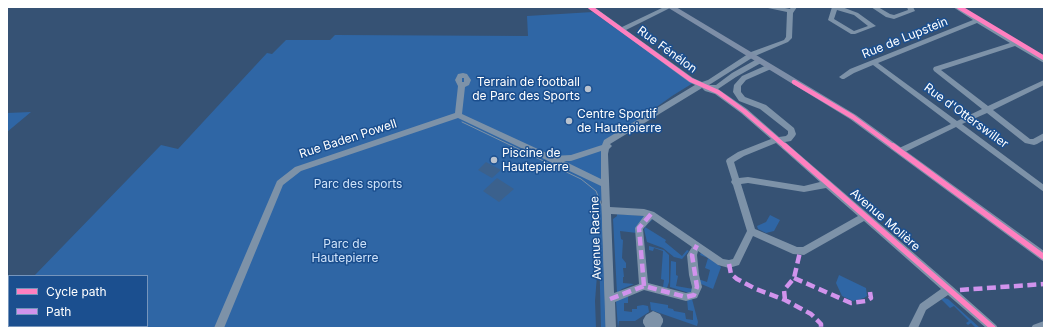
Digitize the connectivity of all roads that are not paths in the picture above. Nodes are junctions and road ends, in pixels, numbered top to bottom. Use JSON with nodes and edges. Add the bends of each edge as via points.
{"nodes":[{"id":1,"x":590,"y":7,"type":"edge"},
{"id":2,"x":670,"y":7,"type":"edge"},
{"id":3,"x":770,"y":7,"type":"edge"},
{"id":4,"x":836,"y":7,"type":"edge"},
{"id":5,"x":874,"y":7,"type":"edge"},
{"id":6,"x":910,"y":7,"type":"edge"},
{"id":7,"x":956,"y":7,"type":"edge"},
{"id":8,"x":793,"y":9,"type":"edge"},
{"id":9,"x":976,"y":20,"type":"junction"},
{"id":10,"x":622,"y":30,"type":"junction"},
{"id":11,"x":1015,"y":44,"type":"junction"},
{"id":12,"x":750,"y":56,"type":"junction"},
{"id":13,"x":759,"y":61,"type":"junction"},
{"id":14,"x":1044,"y":61,"type":"edge"},
{"id":15,"x":874,"y":63,"type":"junction"},
{"id":16,"x":769,"y":67,"type":"junction"},
{"id":17,"x":842,"y":77,"type":"dead end"},
{"id":18,"x":1044,"y":82,"type":"edge"},
{"id":19,"x":462,"y":84,"type":"dead end"},
{"id":20,"x":701,"y":86,"type":"junction"},
{"id":21,"x":708,"y":89,"type":"junction"},
{"id":22,"x":987,"y":109,"type":"junction"},
{"id":23,"x":458,"y":115,"type":"junction"},
{"id":24,"x":957,"y":124,"type":"junction"},
{"id":25,"x":1044,"y":136,"type":"edge"},
{"id":26,"x":777,"y":140,"type":"junction"},
{"id":27,"x":605,"y":148,"type":"junction"},
{"id":28,"x":900,"y":151,"type":"junction"},
{"id":29,"x":549,"y":158,"type":"junction"},
{"id":30,"x":574,"y":158,"type":"junction"},
{"id":31,"x":574,"y":171,"type":"junction"},
{"id":32,"x":735,"y":182,"type":"junction"},
{"id":33,"x":828,"y":184,"type":"junction"},
{"id":34,"x":606,"y":185,"type":"junction"},
{"id":35,"x":1044,"y":189,"type":"edge"},
{"id":36,"x":607,"y":210,"type":"junction"},
{"id":37,"x":651,"y":214,"type":"junction"},
{"id":38,"x":865,"y":216,"type":"junction"},
{"id":39,"x":751,"y":231,"type":"junction"},
{"id":40,"x":697,"y":245,"type":"junction"},
{"id":41,"x":1042,"y":253,"type":"edge"},
{"id":42,"x":644,"y":286,"type":"junction"},
{"id":43,"x":949,"y":289,"type":"junction"},
{"id":44,"x":610,"y":299,"type":"junction"},
{"id":45,"x":1044,"y":326,"type":"edge"},
{"id":46,"x":219,"y":328,"type":"edge"},
{"id":47,"x":611,"y":328,"type":"edge"},
{"id":48,"x":913,"y":328,"type":"edge"},
{"id":49,"x":993,"y":328,"type":"edge"},
{"id":50,"x":1036,"y":328,"type":"edge"}],
"edges":[{"from":1,"to":10,"type":"street","name":"Rue Fénélon"},
{"from":2,"to":10,"type":"street"},
{"from":2,"to":12,"type":"main road"},
{"from":3,"to":8,"type":"street"},
{"from":4,"to":4,"type":"street","via":[[856,14],[873,26],[856,33],[852,32],[831,20]]},
{"from":5,"to":6,"type":"street","via":[[894,17],[912,11]]},
{"from":7,"to":9,"type":"street"},
{"from":8,"to":12,"type":"street","via":[[787,40]]},
{"from":9,"to":11,"type":"street"},
{"from":9,"to":15,"type":"street","name":"Rue de Lupstein"},
{"from":10,"to":20,"type":"street","name":"Rue Fénélon"},
{"from":11,"to":14,"type":"street"},
{"from":11,"to":22,"type":"street","via":[[936,68]]},
{"from":12,"to":13,"type":"main road"},
{"from":12,"to":20,"type":"street"},
{"from":13,"to":16,"type":"main road"},
{"from":13,"to":21,"type":"street","via":[[718,87]]},
{"from":15,"to":17,"type":"street","name":"Rue de Lupstein"},
{"from":15,"to":24,"type":"street","name":"Rue d'Otterswiller"},
{"from":16,"to":26,"type":"street","via":[[744,78],[738,84],[737,92],[742,99],[762,107],[791,130],[790,138]]},
{"from":16,"to":28,"type":"main road","via":[[853,117]]},
{"from":18,"to":22,"type":"street"},
{"from":19,"to":23,"type":"street"},
{"from":20,"to":21,"type":"street","name":"Avenue Molière"},
{"from":20,"to":27,"type":"street","via":[[609,140]]},
{"from":21,"to":26,"type":"street","name":"Avenue Molière"},
{"from":21,"to":27,"type":"street"},
{"from":22,"to":24,"type":"street"},
{"from":22,"to":25,"type":"street","via":[[1028,141],[1034,142]]},
{"from":23,"to":29,"type":"street"},
{"from":23,"to":46,"type":"street","name":"Rue Baden Powell","via":[[298,169],[290,174],[280,183]]},
{"from":24,"to":28,"type":"street"},
{"from":24,"to":35,"type":"street","name":"Rue d'Otterswiller"},
{"from":26,"to":32,"type":"street","via":[[732,159],[730,162]]},
{"from":26,"to":33,"type":"street","name":"Avenue Molière"},
{"from":27,"to":30,"type":"street"},
{"from":27,"to":34,"type":"street","name":"Avenue Racine"},
{"from":28,"to":41,"type":"main road"},
{"from":29,"to":30,"type":"street"},
{"from":29,"to":31,"type":"street"},
{"from":30,"to":31,"type":"street"},
{"from":31,"to":34,"type":"street"},
{"from":32,"to":33,"type":"street","via":[[748,180],[804,189]]},
{"from":32,"to":39,"type":"street"},
{"from":33,"to":38,"type":"street","name":"Avenue Molière"},
{"from":34,"to":36,"type":"street","name":"Avenue Racine"},
{"from":36,"to":37,"type":"street"},
{"from":36,"to":44,"type":"street","name":"Avenue Racine"},
{"from":37,"to":40,"type":"street"},
{"from":37,"to":42,"type":"street","via":[[640,228]]},
{"from":38,"to":39,"type":"street","via":[[804,252],[796,251]]},
{"from":38,"to":43,"type":"street","name":"Avenue Molière"},
{"from":39,"to":40,"type":"street","via":[[739,259],[732,264],[721,262]]},
{"from":40,"to":42,"type":"street","via":[[692,255],[697,287],[694,295],[686,297]]},
{"from":42,"to":44,"type":"street"},
{"from":43,"to":48,"type":"street","via":[[923,307]]},
{"from":43,"to":49,"type":"street","name":"Avenue Molière"},
{"from":44,"to":47,"type":"street","name":"Avenue Racine"},
{"from":45,"to":50,"type":"street"}]}
